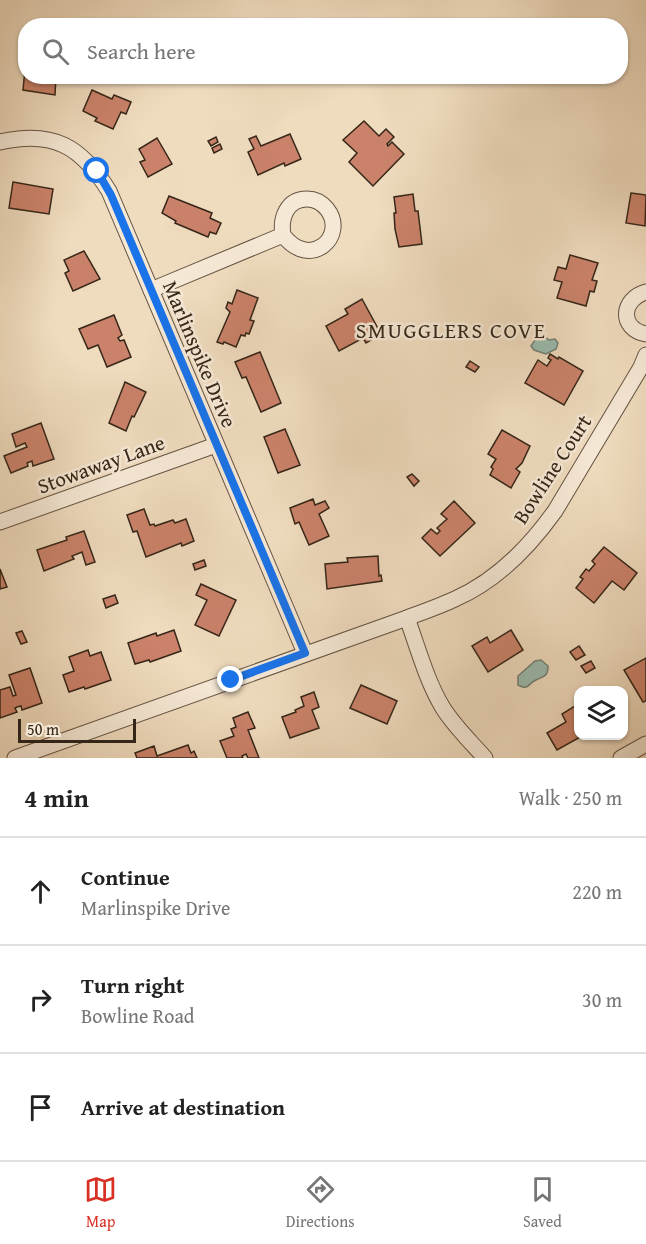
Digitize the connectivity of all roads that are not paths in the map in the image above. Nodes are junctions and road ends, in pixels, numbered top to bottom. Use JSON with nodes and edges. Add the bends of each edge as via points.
{"nodes":[{"id":1,"x":0,"y":142,"type":"edge"},
{"id":2,"x":283,"y":235,"type":"dead end"},
{"id":3,"x":151,"y":290,"type":"junction"},
{"id":4,"x":646,"y":292,"type":"edge"},
{"id":5,"x":646,"y":334,"type":"edge"},
{"id":6,"x":646,"y":355,"type":"edge"},
{"id":7,"x":216,"y":445,"type":"junction"},
{"id":8,"x":0,"y":522,"type":"edge"},
{"id":9,"x":407,"y":618,"type":"junction"},
{"id":10,"x":305,"y":653,"type":"junction"},
{"id":11,"x":646,"y":744,"type":"edge"},
{"id":12,"x":15,"y":758,"type":"edge"},
{"id":13,"x":485,"y":758,"type":"edge"},
{"id":14,"x":621,"y":758,"type":"edge"}],
"edges":[{"from":1,"to":3,"type":"street","name":"Marlinspike Drive","via":[[44,138],[65,146],[97,171]]},
{"from":2,"to":3,"type":"street"},
{"from":3,"to":7,"type":"street","name":"Marlinspike Drive"},
{"from":4,"to":5,"type":"street","via":[[637,295],[626,309],[631,327]]},
{"from":6,"to":9,"type":"street","name":"Bowline Court","via":[[540,532],[487,580],[457,599]]},
{"from":7,"to":8,"type":"street","name":"Stowaway Lane"},
{"from":7,"to":10,"type":"street","name":"Marlinspike Drive"},
{"from":9,"to":10,"type":"street","name":"Bowline Court"},
{"from":9,"to":13,"type":"street","via":[[443,708]]},
{"from":10,"to":12,"type":"street","name":"Bowline Court"},
{"from":11,"to":14,"type":"street"}]}
